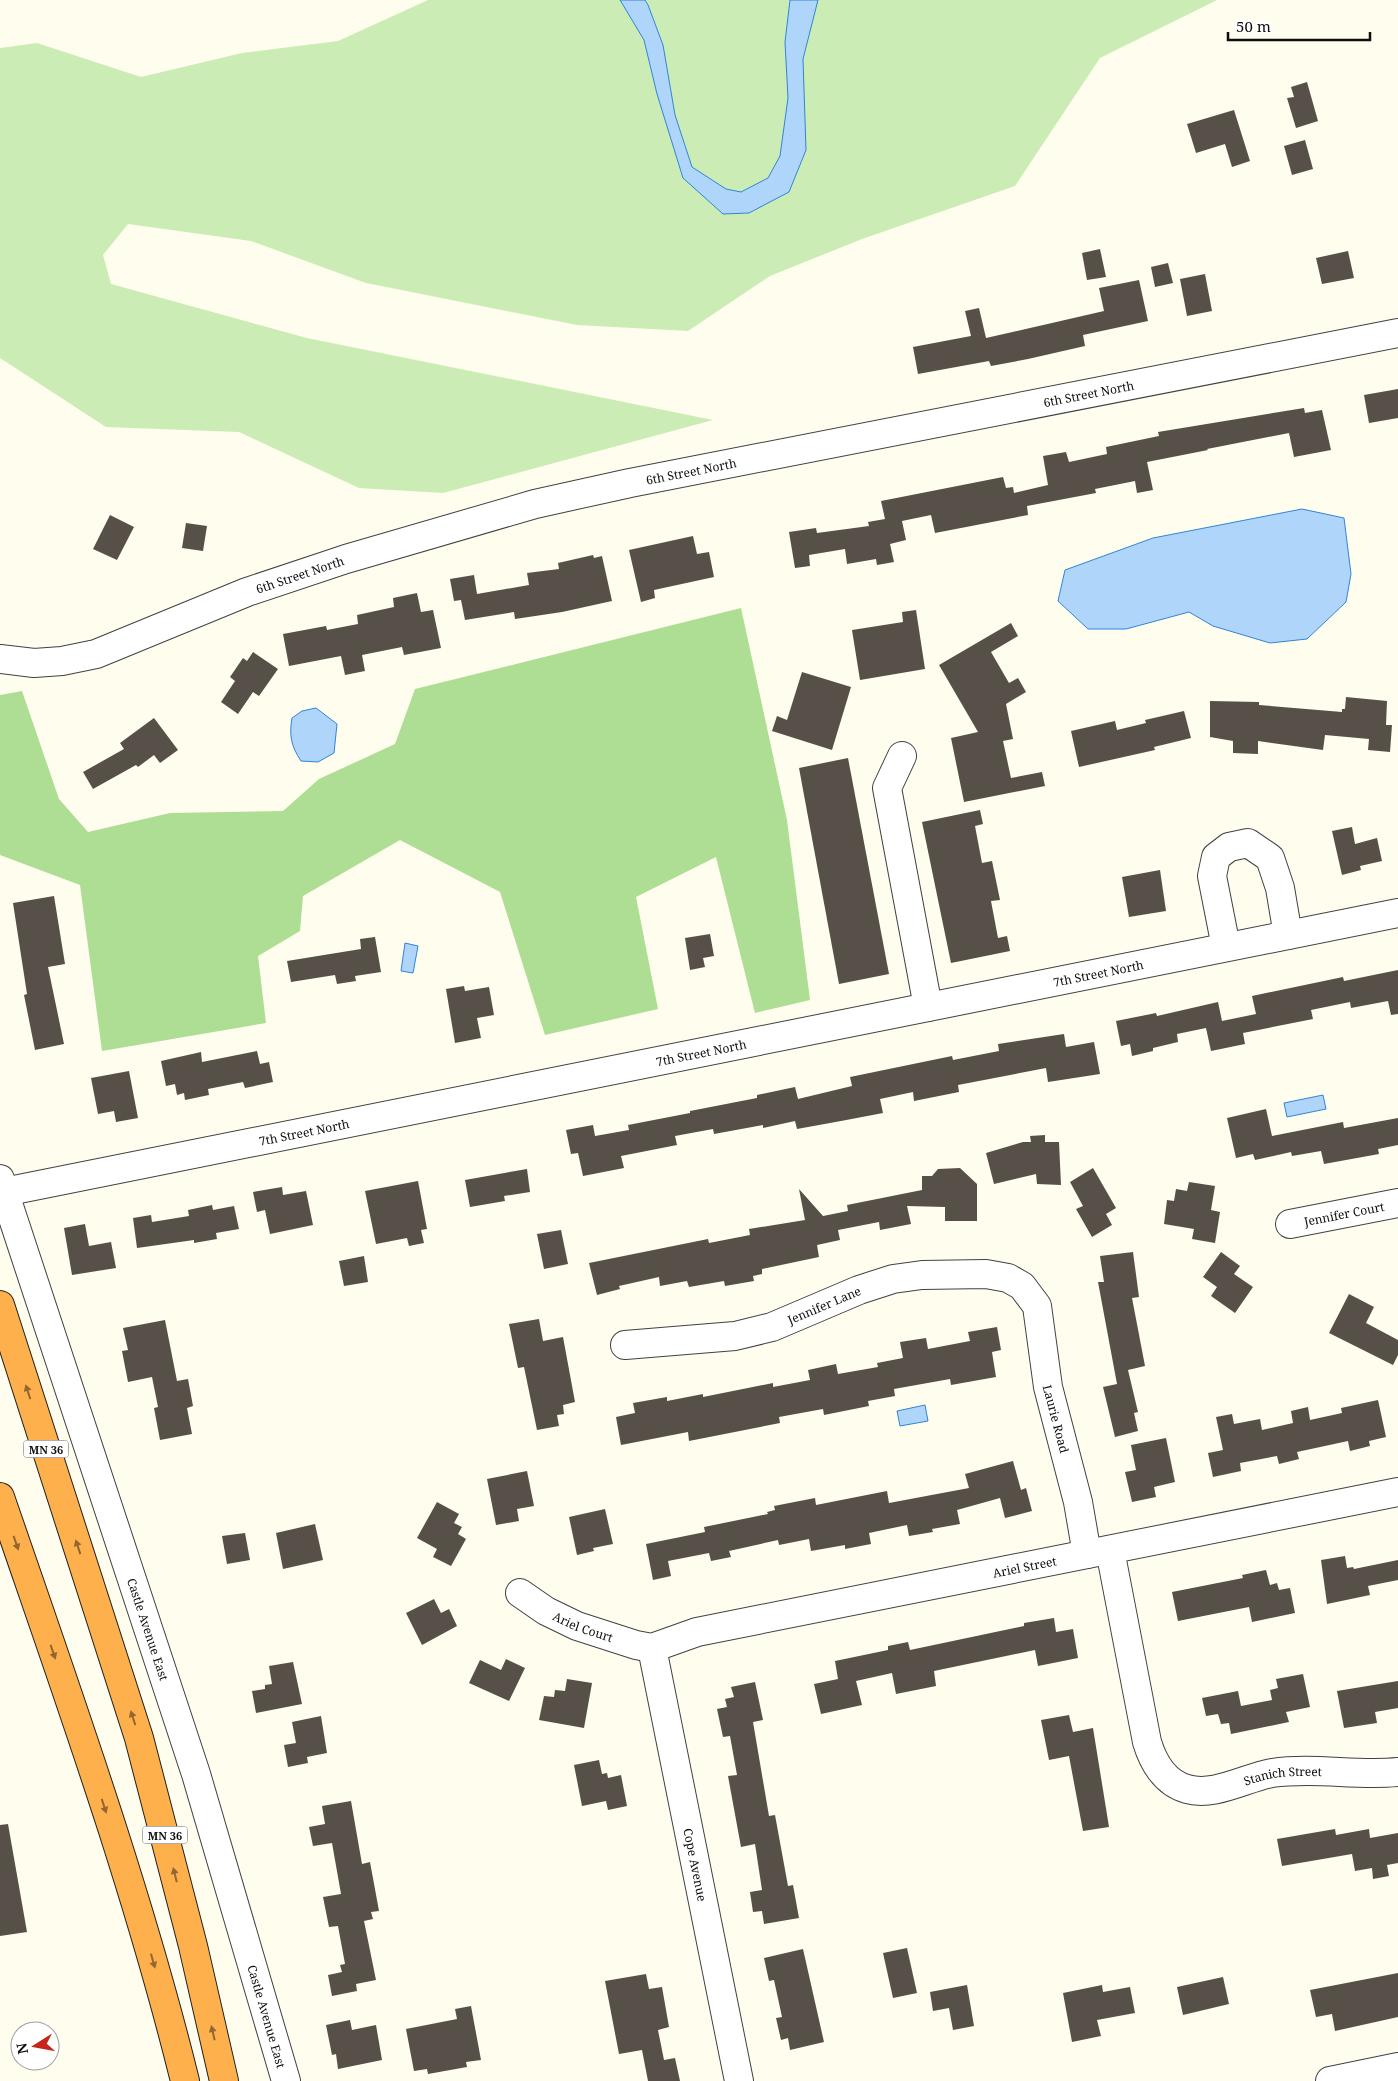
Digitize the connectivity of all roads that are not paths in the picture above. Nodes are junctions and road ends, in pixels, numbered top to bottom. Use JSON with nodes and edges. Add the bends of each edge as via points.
{"nodes":[{"id":1,"x":1398,"y":333,"type":"edge"},
{"id":2,"x":0,"y":659,"type":"edge"},
{"id":3,"x":902,"y":756,"type":"dead end"},
{"id":4,"x":1398,"y":913,"type":"edge"},
{"id":5,"x":1288,"y":935,"type":"junction"},
{"id":6,"x":1226,"y":948,"type":"junction"},
{"id":7,"x":928,"y":1007,"type":"junction"},
{"id":8,"x":2,"y":1186,"type":"edge"},
{"id":9,"x":1398,"y":1203,"type":"edge"},
{"id":10,"x":1290,"y":1224,"type":"dead end"},
{"id":11,"x":1022,"y":1286,"type":"joint"},
{"id":12,"x":0,"y":1305,"type":"edge"},
{"id":13,"x":625,"y":1345,"type":"dead end"},
{"id":14,"x":1398,"y":1492,"type":"edge"},
{"id":15,"x":0,"y":1497,"type":"edge"},
{"id":16,"x":1099,"y":1552,"type":"junction"},
{"id":17,"x":520,"y":1593,"type":"dead end"},
{"id":18,"x":652,"y":1648,"type":"junction"},
{"id":19,"x":1398,"y":1772,"type":"edge"},
{"id":20,"x":1171,"y":1781,"type":"joint"},
{"id":21,"x":1398,"y":2067,"type":"edge"},
{"id":22,"x":185,"y":2081,"type":"edge"},
{"id":23,"x":224,"y":2081,"type":"edge"},
{"id":24,"x":286,"y":2081,"type":"edge"},
{"id":25,"x":739,"y":2081,"type":"edge"},
{"id":26,"x":1330,"y":2081,"type":"edge"}],
"edges":[{"from":1,"to":2,"type":"street","name":"6th Street North","via":[[535,504],[346,559],[247,592],[96,654],[34,663]]},
{"from":3,"to":7,"type":"street","via":[[887,788]]},
{"from":4,"to":5,"type":"street","name":"7th Street North"},
{"from":5,"to":6,"type":"street","name":"7th Street North"},
{"from":5,"to":6,"type":"street","via":[[1280,888],[1270,858],[1248,843],[1229,848],[1216,857],[1214,864],[1212,876]]},
{"from":6,"to":7,"type":"street","name":"7th Street North"},
{"from":7,"to":8,"type":"street","name":"7th Street North"},
{"from":8,"to":24,"type":"street","name":"Castle Avenue East","via":[[196,1774]]},
{"from":9,"to":10,"type":"street","name":"Jennifer Court"},
{"from":11,"to":13,"type":"street","name":"Jennifer Lane","via":[[993,1274],[922,1275],[893,1279],[790,1320],[734,1336]]},
{"from":11,"to":16,"type":"street","name":"Laurie Road","via":[[1037,1306],[1048,1387],[1078,1502]]},
{"from":23,"to":12,"type":"highway","number":"MN 36","one_way":true,"via":[[139,1738]]},
{"from":14,"to":16,"type":"street","name":"Ariel Street"},
{"from":15,"to":22,"type":"highway","one_way":true,"via":[[134,1899]]},
{"from":16,"to":18,"type":"street","name":"Ariel Street","via":[[698,1632]]},
{"from":16,"to":20,"type":"street","name":"Laurie Road","via":[[1147,1742],[1157,1766]]},
{"from":17,"to":18,"type":"street","name":"Ariel Court","via":[[546,1611],[577,1626],[612,1639]]},
{"from":18,"to":25,"type":"street","name":"Cope Avenue"},
{"from":19,"to":20,"type":"street","name":"Stanich Street","via":[[1286,1772],[1202,1791],[1188,1790]]},
{"from":21,"to":26,"type":"street"}]}
